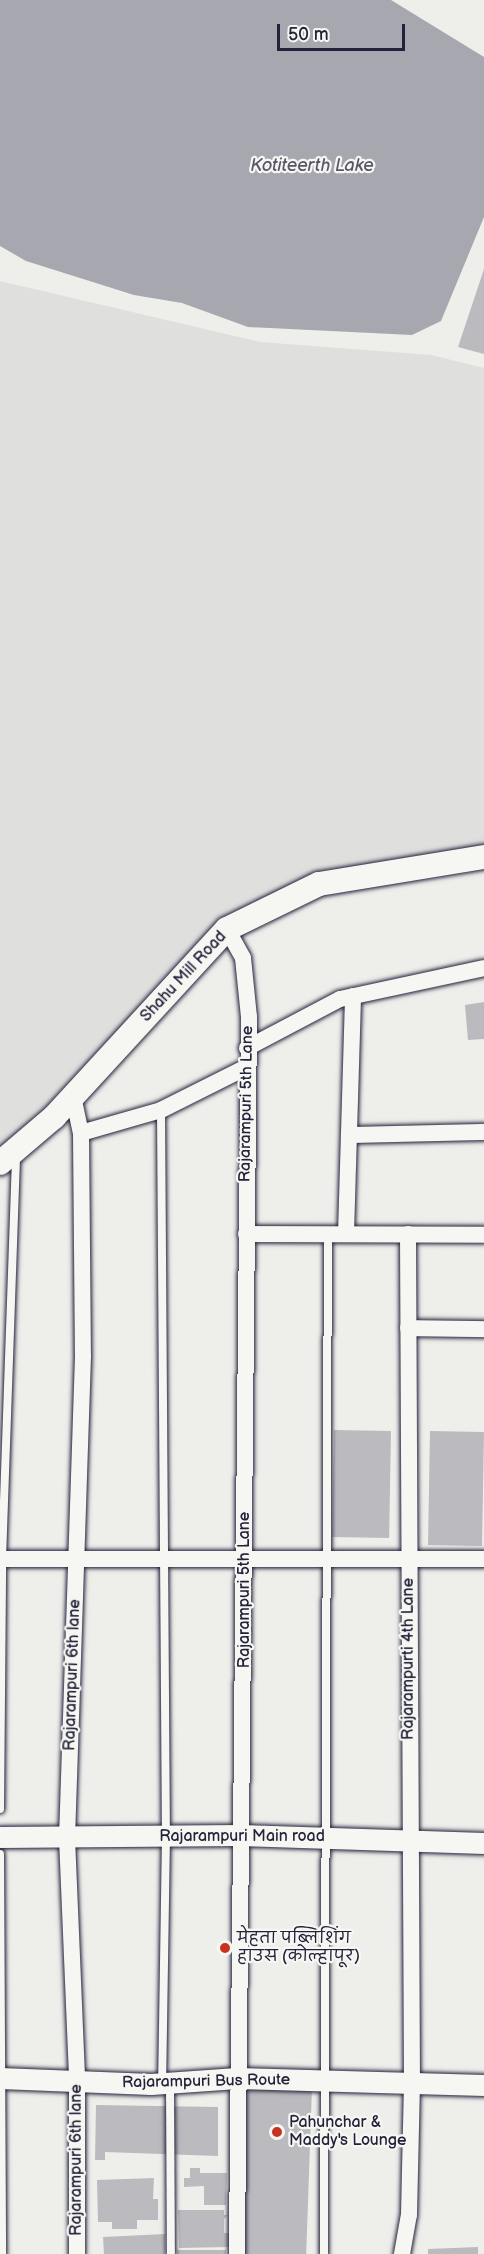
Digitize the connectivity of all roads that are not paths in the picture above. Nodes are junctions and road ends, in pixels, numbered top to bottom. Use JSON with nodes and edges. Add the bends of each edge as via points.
{"nodes":[{"id":1,"x":484,"y":857,"type":"edge"},
{"id":2,"x":227,"y":929,"type":"junction"},
{"id":3,"x":484,"y":969,"type":"edge"},
{"id":4,"x":353,"y":996,"type":"junction"},
{"id":5,"x":247,"y":1048,"type":"junction"},
{"id":6,"x":247,"y":1067,"type":"junction"},
{"id":7,"x":74,"y":1096,"type":"junction"},
{"id":8,"x":161,"y":1110,"type":"junction"},
{"id":9,"x":484,"y":1132,"type":"edge"},
{"id":10,"x":81,"y":1133,"type":"junction"},
{"id":11,"x":349,"y":1135,"type":"junction"},
{"id":12,"x":8,"y":1158,"type":"edge"},
{"id":13,"x":246,"y":1234,"type":"junction"},
{"id":14,"x":328,"y":1234,"type":"junction"},
{"id":15,"x":346,"y":1234,"type":"junction"},
{"id":16,"x":408,"y":1234,"type":"junction"},
{"id":17,"x":484,"y":1235,"type":"edge"},
{"id":18,"x":408,"y":1328,"type":"junction"},
{"id":19,"x":484,"y":1329,"type":"edge"},
{"id":20,"x":1,"y":1559,"type":"edge"},
{"id":21,"x":165,"y":1559,"type":"junction"},
{"id":22,"x":245,"y":1559,"type":"junction"},
{"id":23,"x":328,"y":1559,"type":"junction"},
{"id":24,"x":408,"y":1559,"type":"junction"},
{"id":25,"x":484,"y":1559,"type":"edge"},
{"id":26,"x":78,"y":1560,"type":"junction"},
{"id":27,"x":0,"y":1809,"type":"edge"},
{"id":28,"x":240,"y":1835,"type":"junction"},
{"id":29,"x":166,"y":1836,"type":"junction"},
{"id":30,"x":0,"y":1837,"type":"edge"},
{"id":31,"x":67,"y":1838,"type":"junction"},
{"id":32,"x":328,"y":1838,"type":"junction"},
{"id":33,"x":410,"y":1840,"type":"junction"},
{"id":34,"x":484,"y":1843,"type":"edge"},
{"id":35,"x":0,"y":1854,"type":"edge"},
{"id":36,"x":1,"y":2078,"type":"edge"},
{"id":37,"x":237,"y":2079,"type":"junction"},
{"id":38,"x":77,"y":2081,"type":"junction"},
{"id":39,"x":328,"y":2081,"type":"junction"},
{"id":40,"x":166,"y":2083,"type":"junction"},
{"id":41,"x":412,"y":2084,"type":"junction"},
{"id":42,"x":484,"y":2085,"type":"edge"},
{"id":43,"x":2,"y":2254,"type":"edge"},
{"id":44,"x":77,"y":2254,"type":"edge"},
{"id":45,"x":171,"y":2254,"type":"edge"},
{"id":46,"x":237,"y":2254,"type":"edge"},
{"id":47,"x":324,"y":2254,"type":"edge"},
{"id":48,"x":402,"y":2254,"type":"edge"}],
"edges":[{"from":1,"to":2,"type":"main road","name":"Shahu Mill Road","via":[[319,884]]},
{"from":2,"to":5,"type":"street","name":"Rajarampuri 5th Lane","via":[[243,958],[249,1017]]},
{"from":2,"to":7,"type":"main road","name":"Shahu Mill Road"},
{"from":3,"to":4,"type":"street"},
{"from":4,"to":5,"type":"street"},
{"from":4,"to":11,"type":"street"},
{"from":5,"to":6,"type":"street","name":"Rajarampuri 5th Lane"},
{"from":6,"to":8,"type":"street"},
{"from":6,"to":13,"type":"street","name":"Rajarampuri 5th Lane"},
{"from":7,"to":10,"type":"street","name":"Rajarampuri 6th lane"},
{"from":7,"to":12,"type":"main road","name":"Shahu Mill Road"},
{"from":8,"to":10,"type":"street"},
{"from":8,"to":21,"type":"lane"},
{"from":9,"to":11,"type":"street"},
{"from":10,"to":26,"type":"street","name":"Rajarampuri 6th lane","via":[[83,1356]]},
{"from":11,"to":15,"type":"street"},
{"from":12,"to":20,"type":"lane"},
{"from":13,"to":14,"type":"street"},
{"from":13,"to":22,"type":"street","name":"Rajarampuri 5th Lane"},
{"from":14,"to":15,"type":"street"},
{"from":14,"to":23,"type":"lane"},
{"from":15,"to":16,"type":"street"},
{"from":16,"to":17,"type":"street"},
{"from":16,"to":18,"type":"street","name":"Rajarampurti 4th Lane"},
{"from":18,"to":19,"type":"street"},
{"from":18,"to":24,"type":"street","name":"Rajarampurti 4th Lane"},
{"from":20,"to":26,"type":"street"},
{"from":20,"to":27,"type":"lane"},
{"from":21,"to":22,"type":"street"},
{"from":21,"to":26,"type":"street"},
{"from":21,"to":29,"type":"lane"},
{"from":22,"to":23,"type":"street"},
{"from":22,"to":28,"type":"street","name":"Rajarampuri 5th Lane"},
{"from":23,"to":24,"type":"street"},
{"from":23,"to":32,"type":"lane"},
{"from":24,"to":25,"type":"street"},
{"from":24,"to":33,"type":"street","name":"Rajarampurti 4th Lane"},
{"from":26,"to":31,"type":"street","name":"Rajarampuri 6th lane"},
{"from":28,"to":29,"type":"street","name":"Rajarampuri Main road"},
{"from":28,"to":32,"type":"street","name":"Rajarampuri Main road"},
{"from":28,"to":37,"type":"street","name":"Rajarampuri 5th Lane"},
{"from":29,"to":31,"type":"street","name":"Rajarampuri Main road"},
{"from":29,"to":40,"type":"lane"},
{"from":30,"to":31,"type":"street","name":"Rajarampuri Main road"},
{"from":31,"to":38,"type":"street","name":"Rajarampuri 6th lane"},
{"from":32,"to":33,"type":"street","name":"Rajarampuri Main road"},
{"from":32,"to":39,"type":"lane"},
{"from":33,"to":34,"type":"street","name":"Rajarampuri Main road"},
{"from":33,"to":41,"type":"street","name":"Rajarampurti 4th Lane"},
{"from":35,"to":36,"type":"lane"},
{"from":36,"to":38,"type":"street","name":"Rajarampuri Bus Route"},
{"from":36,"to":43,"type":"lane"},
{"from":37,"to":39,"type":"street","name":"Rajarampuri Bus Route"},
{"from":37,"to":40,"type":"street","name":"Rajarampuri Bus Route"},
{"from":37,"to":46,"type":"street","name":"Rajarampuri 5th Lane"},
{"from":38,"to":40,"type":"street","name":"Rajarampuri Bus Route"},
{"from":38,"to":44,"type":"street","name":"Rajarampuri 6th lane"},
{"from":39,"to":41,"type":"street","name":"Rajarampuri Bus Route"},
{"from":39,"to":47,"type":"lane"},
{"from":40,"to":45,"type":"lane"},
{"from":41,"to":42,"type":"street","name":"Rajarampuri Bus Route"},
{"from":41,"to":48,"type":"street","name":"Rajarampurti 4th Lane","via":[[409,2215]]}]}
